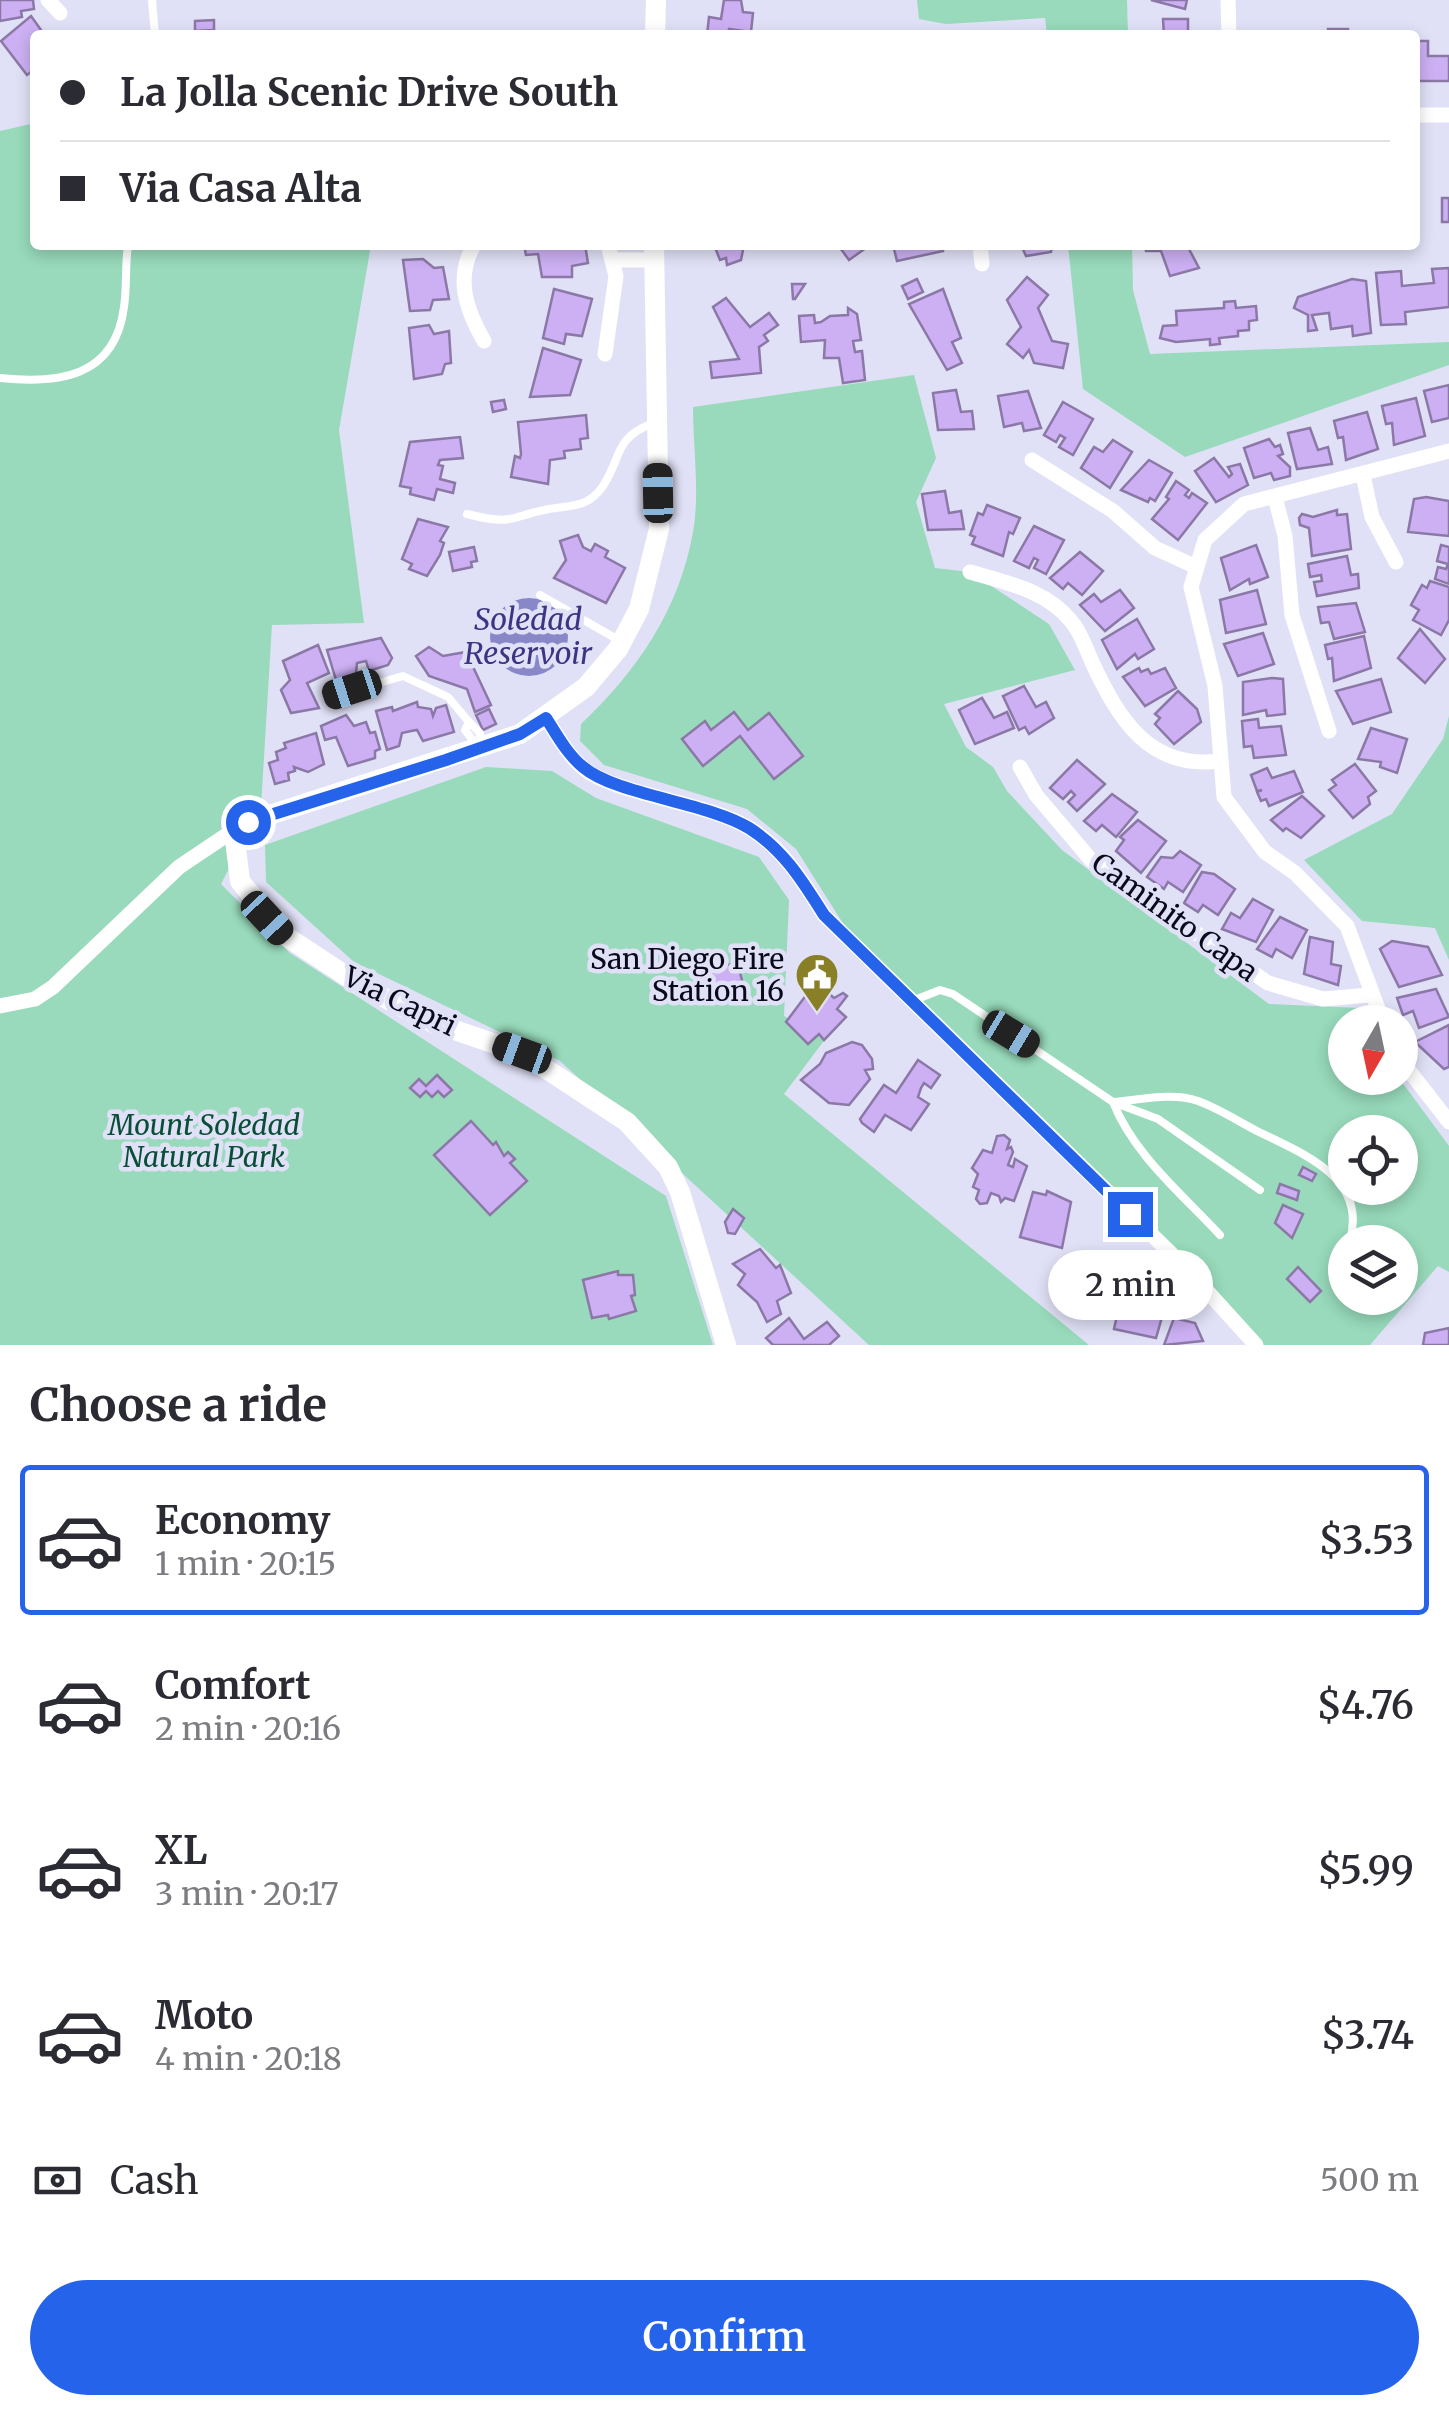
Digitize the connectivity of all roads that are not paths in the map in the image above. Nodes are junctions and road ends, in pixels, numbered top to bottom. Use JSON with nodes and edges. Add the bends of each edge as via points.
{"nodes":[{"id":1,"x":48,"y":0,"type":"edge"},
{"id":2,"x":152,"y":0,"type":"edge"},
{"id":3,"x":656,"y":0,"type":"edge"},
{"id":4,"x":1228,"y":0,"type":"edge"},
{"id":5,"x":60,"y":12,"type":"dead end"},
{"id":6,"x":155,"y":30,"type":"edge"},
{"id":7,"x":655,"y":30,"type":"edge"},
{"id":8,"x":1229,"y":30,"type":"edge"},
{"id":9,"x":1420,"y":114,"type":"edge"},
{"id":10,"x":1449,"y":115,"type":"edge"},
{"id":11,"x":128,"y":250,"type":"edge"},
{"id":12,"x":471,"y":250,"type":"edge"},
{"id":13,"x":981,"y":250,"type":"edge"},
{"id":14,"x":612,"y":252,"type":"edge"},
{"id":15,"x":655,"y":253,"type":"edge"},
{"id":16,"x":982,"y":264,"type":"dead end"},
{"id":17,"x":484,"y":341,"type":"dead end"},
{"id":18,"x":605,"y":354,"type":"dead end"},
{"id":19,"x":0,"y":378,"type":"edge"},
{"id":20,"x":657,"y":421,"type":"junction"},
{"id":21,"x":1449,"y":451,"type":"edge"},
{"id":22,"x":1032,"y":460,"type":"dead end"},
{"id":23,"x":1363,"y":475,"type":"junction"},
{"id":24,"x":1275,"y":497,"type":"junction"},
{"id":25,"x":467,"y":514,"type":"dead end"},
{"id":26,"x":1396,"y":562,"type":"dead end"},
{"id":27,"x":1194,"y":566,"type":"junction"},
{"id":28,"x":970,"y":572,"type":"dead end"},
{"id":29,"x":540,"y":595,"type":"dead end"},
{"id":30,"x":622,"y":642,"type":"junction"},
{"id":31,"x":326,"y":698,"type":"dead end"},
{"id":32,"x":546,"y":718,"type":"junction"},
{"id":33,"x":1329,"y":732,"type":"dead end"},
{"id":34,"x":478,"y":748,"type":"junction"},
{"id":35,"x":1219,"y":761,"type":"junction"},
{"id":36,"x":1020,"y":768,"type":"dead end"},
{"id":37,"x":248,"y":822,"type":"junction"},
{"id":38,"x":1370,"y":995,"type":"junction"},
{"id":39,"x":912,"y":1001,"type":"junction"},
{"id":40,"x":1375,"y":1005,"type":"edge"},
{"id":41,"x":0,"y":1006,"type":"edge"},
{"id":42,"x":1418,"y":1082,"type":"edge"},
{"id":43,"x":1113,"y":1102,"type":"junction"},
{"id":44,"x":1449,"y":1122,"type":"edge"},
{"id":45,"x":1260,"y":1190,"type":"dead end"},
{"id":46,"x":1354,"y":1225,"type":"edge"},
{"id":47,"x":1220,"y":1235,"type":"dead end"},
{"id":48,"x":726,"y":1345,"type":"edge"},
{"id":49,"x":1256,"y":1345,"type":"edge"}],
"edges":[{"from":1,"to":5,"type":"street"},
{"from":2,"to":6,"type":"lane"},
{"from":3,"to":7,"type":"street"},
{"from":4,"to":8,"type":"street"},
{"from":9,"to":10,"type":"street"},
{"from":11,"to":19,"type":"lane","via":[[124,312],[108,350],[91,368],[64,380]]},
{"from":12,"to":17,"type":"street","via":[[463,282],[470,318]]},
{"from":13,"to":16,"type":"street"},
{"from":14,"to":15,"type":"street"},
{"from":14,"to":18,"type":"street"},
{"from":15,"to":20,"type":"street"},
{"from":20,"to":25,"type":"lane","via":[[625,437],[601,489],[576,508],[499,522]]},
{"from":20,"to":30,"type":"street","via":[[654,561]]},
{"from":21,"to":23,"type":"street"},
{"from":22,"to":27,"type":"street","via":[[1113,511],[1155,548]]},
{"from":23,"to":24,"type":"street"},
{"from":23,"to":26,"type":"street","via":[[1372,517]]},
{"from":24,"to":27,"type":"street","via":[[1244,504],[1220,522]]},
{"from":24,"to":33,"type":"street","via":[[1292,615]]},
{"from":27,"to":35,"type":"street","via":[[1190,587],[1215,686]]},
{"from":28,"to":35,"type":"street","via":[[1047,598],[1073,623],[1114,708],[1145,744],[1164,756]]},
{"from":29,"to":30,"type":"lane"},
{"from":30,"to":32,"type":"street","via":[[586,687]]},
{"from":31,"to":34,"type":"lane","via":[[403,676],[448,697],[478,727]]},
{"from":32,"to":34,"type":"street"},
{"from":32,"to":39,"type":"street","via":[[593,774],[750,829],[787,858],[824,915]]},
{"from":34,"to":37,"type":"street"},
{"from":35,"to":38,"type":"street","via":[[1232,812],[1265,852],[1347,926]]},
{"from":36,"to":38,"type":"street","name":"Caminito Capa","via":[[1092,860],[1268,983],[1323,999]]},
{"from":37,"to":41,"type":"street","via":[[178,867],[53,987],[35,999]]},
{"from":37,"to":48,"type":"street","name":"Via Capri","via":[[235,840],[240,881],[281,933],[431,1022],[522,1053],[627,1122],[668,1167],[680,1192]]},
{"from":38,"to":40,"type":"street"},
{"from":39,"to":43,"type":"lane","via":[[940,990],[952,994]]},
{"from":39,"to":49,"type":"street"},
{"from":42,"to":44,"type":"street"},
{"from":43,"to":45,"type":"lane","via":[[1158,1119]]},
{"from":43,"to":46,"type":"lane","via":[[1197,1100],[1326,1166],[1352,1200]]},
{"from":43,"to":47,"type":"lane","via":[[1149,1160]]}]}
